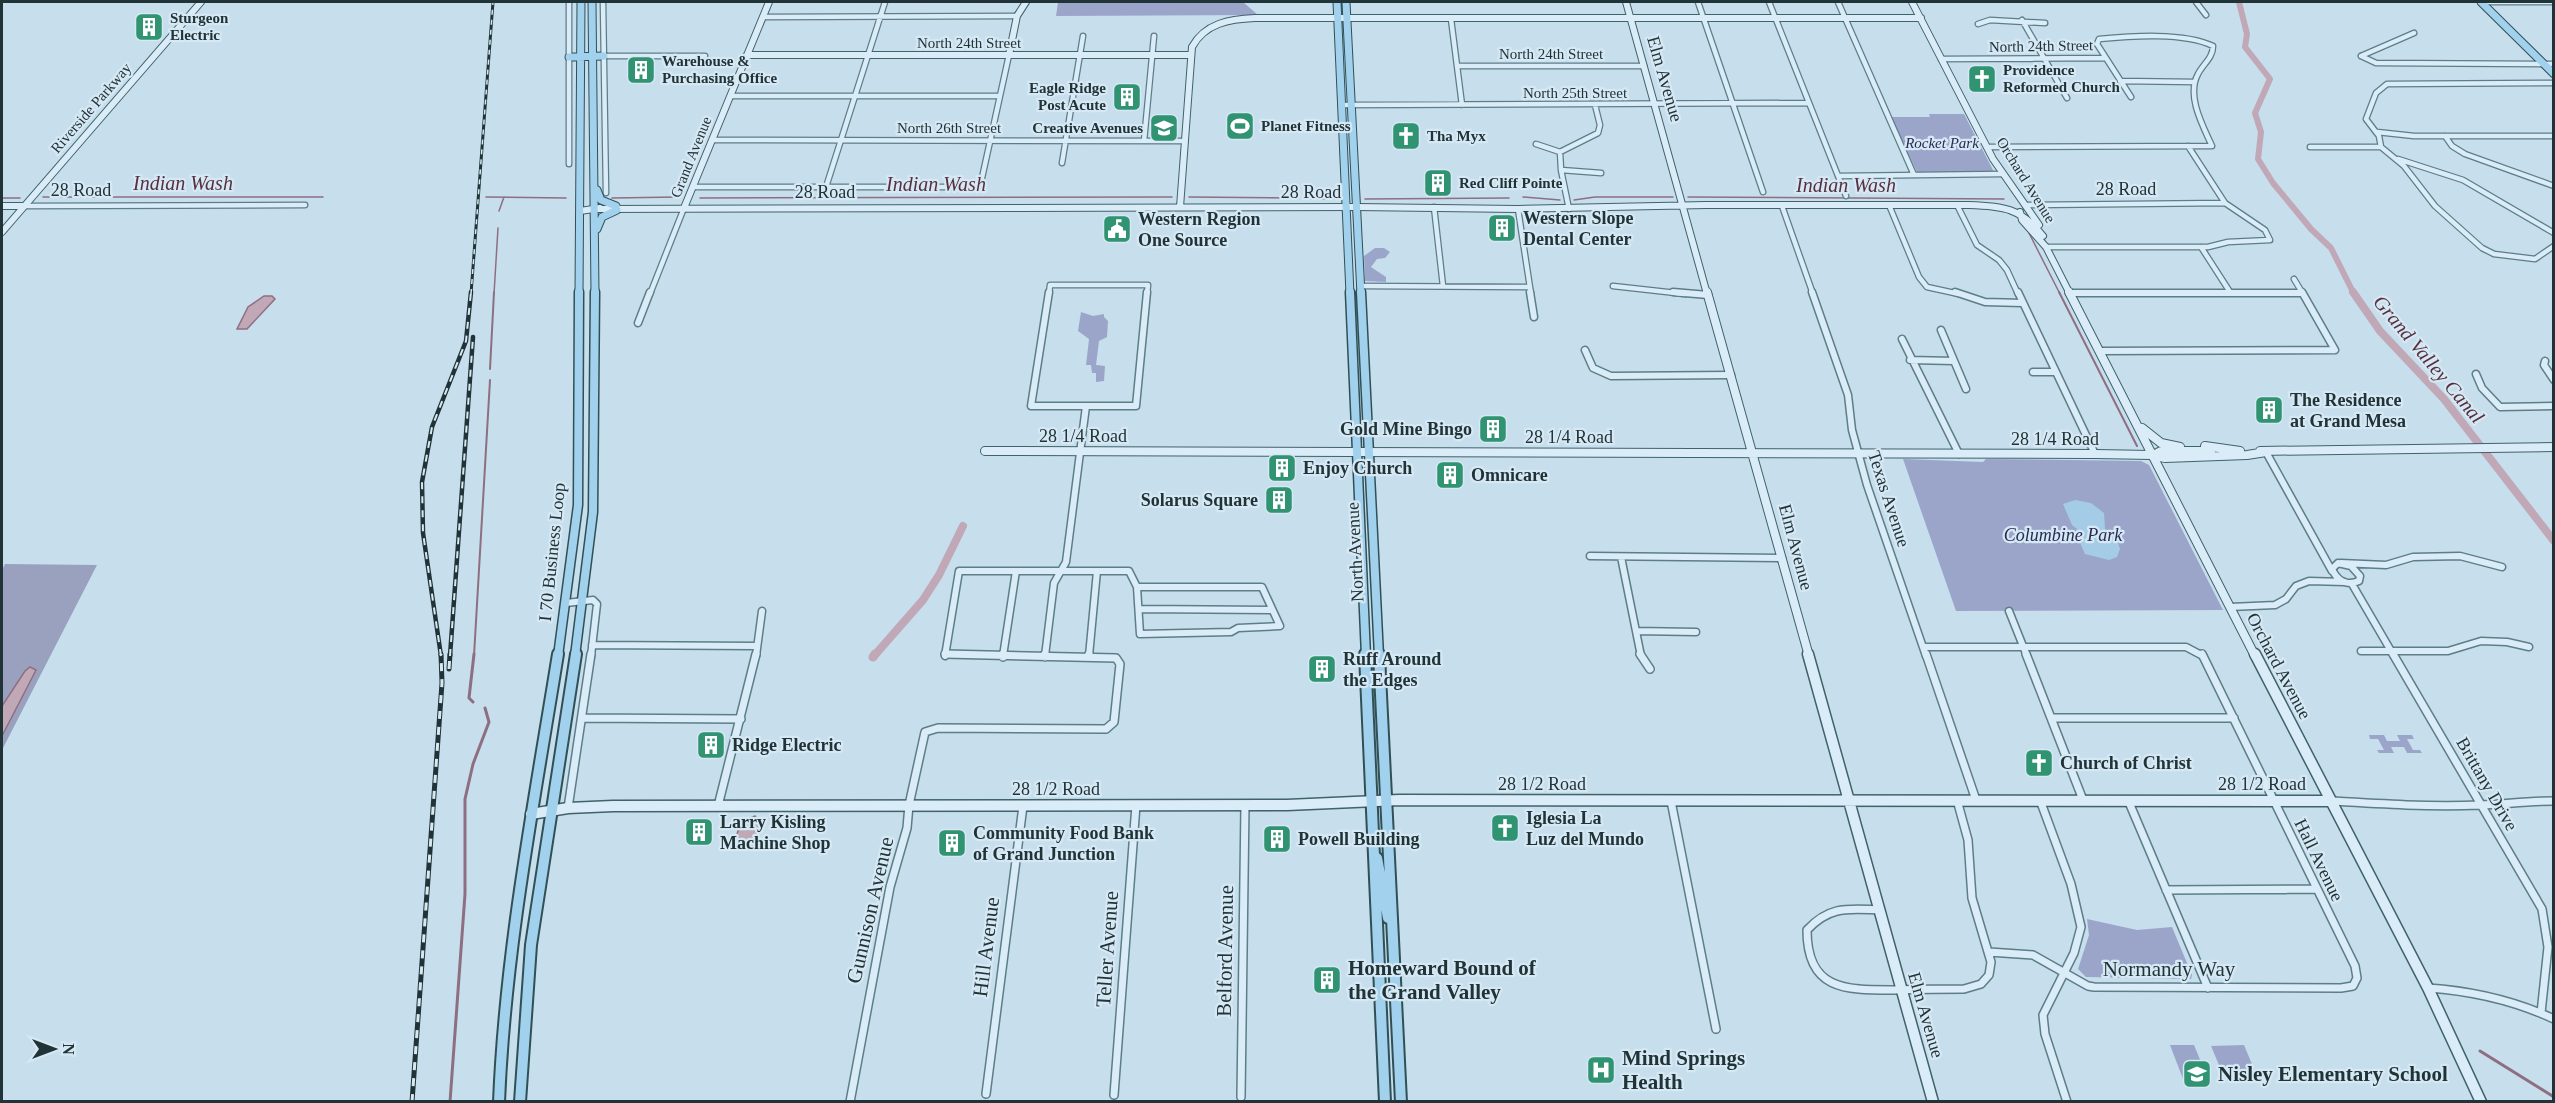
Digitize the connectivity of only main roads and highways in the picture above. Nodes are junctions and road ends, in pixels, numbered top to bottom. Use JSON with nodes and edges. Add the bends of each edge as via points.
{"nodes":[{"id":1,"x":581,"y":2,"type":"edge"},
{"id":2,"x":592,"y":2,"type":"edge"},
{"id":3,"x":1337,"y":2,"type":"edge"},
{"id":4,"x":1346,"y":2,"type":"edge"},
{"id":5,"x":2481,"y":2,"type":"edge"},
{"id":6,"x":581,"y":56,"type":"junction"},
{"id":7,"x":593,"y":56,"type":"junction"},
{"id":8,"x":604,"y":56,"type":"road end"},
{"id":9,"x":569,"y":57,"type":"road end"},
{"id":10,"x":2553,"y":74,"type":"edge"},
{"id":11,"x":1343,"y":125,"type":"junction"},
{"id":12,"x":605,"y":142,"type":"road end"},
{"id":13,"x":593,"y":144,"type":"junction"},
{"id":14,"x":581,"y":146,"type":"junction"},
{"id":15,"x":1353,"y":152,"type":"junction"},
{"id":16,"x":1344,"y":154,"type":"junction"},
{"id":17,"x":594,"y":178,"type":"junction"},
{"id":18,"x":1355,"y":180,"type":"junction"},
{"id":19,"x":595,"y":235,"type":"junction"},
{"id":20,"x":1348,"y":252,"type":"junction"},
{"id":21,"x":1360,"y":286,"type":"junction"},
{"id":22,"x":1350,"y":290,"type":"junction"},
{"id":23,"x":1362,"y":324,"type":"junction"},
{"id":24,"x":595,"y":343,"type":"junction"},
{"id":25,"x":580,"y":348,"type":"junction"},
{"id":26,"x":1363,"y":352,"type":"junction"},
{"id":27,"x":1353,"y":354,"type":"junction"},
{"id":28,"x":1358,"y":487,"type":"junction"},
{"id":29,"x":593,"y":512,"type":"junction"},
{"id":30,"x":577,"y":513,"type":"junction"},
{"id":31,"x":1360,"y":525,"type":"junction"},
{"id":32,"x":1372,"y":530,"type":"junction"},
{"id":33,"x":1374,"y":572,"type":"junction"},
{"id":34,"x":1364,"y":604,"type":"junction"},
{"id":35,"x":1376,"y":610,"type":"junction"},
{"id":36,"x":1365,"y":644,"type":"junction"},
{"id":37,"x":1368,"y":698,"type":"junction"},
{"id":38,"x":1381,"y":699,"type":"junction"},
{"id":39,"x":1383,"y":748,"type":"junction"},
{"id":40,"x":1375,"y":854,"type":"junction"},
{"id":41,"x":1378,"y":921,"type":"junction"},
{"id":42,"x":1392,"y":928,"type":"junction"},
{"id":43,"x":1395,"y":981,"type":"junction"},
{"id":44,"x":1382,"y":1025,"type":"junction"},
{"id":45,"x":1398,"y":1037,"type":"junction"},
{"id":46,"x":499,"y":1101,"type":"edge"},
{"id":47,"x":520,"y":1101,"type":"edge"},
{"id":48,"x":1385,"y":1101,"type":"edge"},
{"id":49,"x":1401,"y":1101,"type":"edge"}],
"edges":[{"from":1,"to":6,"type":"main road","name":"I 70 Business Loop"},
{"from":2,"to":7,"type":"main road","name":"I 70 Business Loop"},
{"from":3,"to":11,"type":"main road","name":"North Avenue"},
{"from":4,"to":15,"type":"main road","name":"North Avenue"},
{"from":5,"to":10,"type":"main road"},
{"from":6,"to":7,"type":"main road"},
{"from":6,"to":9,"type":"main road"},
{"from":6,"to":14,"type":"main road","name":"I 70 Business Loop"},
{"from":7,"to":8,"type":"main road"},
{"from":7,"to":13,"type":"main road","name":"I 70 Business Loop"},
{"from":11,"to":15,"type":"main road"},
{"from":11,"to":16,"type":"main road","name":"North Avenue"},
{"from":12,"to":13,"type":"main road"},
{"from":13,"to":14,"type":"main road"},
{"from":13,"to":17,"type":"main road","name":"I 70 Business Loop"},
{"from":14,"to":25,"type":"main road","name":"I 70 Business Loop"},
{"from":15,"to":18,"type":"main road","name":"North Avenue"},
{"from":16,"to":18,"type":"main road","via":[[1350,159]]},
{"from":16,"to":20,"type":"main road","name":"North Avenue"},
{"from":17,"to":19,"type":"main road","name":"I 70 Business Loop"},
{"from":17,"to":19,"type":"main road","via":[[599,197],[616,208],[602,217]]},
{"from":18,"to":21,"type":"main road","name":"North Avenue"},
{"from":19,"to":24,"type":"main road","name":"I 70 Business Loop"},
{"from":20,"to":21,"type":"main road"},
{"from":20,"to":22,"type":"main road","name":"North Avenue"},
{"from":21,"to":23,"type":"main road","name":"North Avenue"},
{"from":22,"to":23,"type":"main road","via":[[1356,295]]},
{"from":22,"to":27,"type":"main road","name":"North Avenue"},
{"from":23,"to":26,"type":"main road","name":"North Avenue"},
{"from":24,"to":25,"type":"main road"},
{"from":24,"to":29,"type":"main road","name":"I 70 Business Loop"},
{"from":25,"to":30,"type":"main road","name":"I 70 Business Loop"},
{"from":26,"to":27,"type":"main road"},
{"from":26,"to":32,"type":"main road","name":"North Avenue"},
{"from":27,"to":28,"type":"main road","name":"North Avenue"},
{"from":28,"to":31,"type":"main road","name":"North Avenue"},
{"from":28,"to":32,"type":"main road"},
{"from":29,"to":30,"type":"main road"},
{"from":29,"to":47,"type":"main road","name":"I 70 Business Loop","via":[[584,600],[531,945]]},
{"from":30,"to":46,"type":"main road","name":"I 70 Business Loop","via":[[508,976]]},
{"from":31,"to":33,"type":"main road","via":[[1367,533]]},
{"from":31,"to":34,"type":"main road","name":"North Avenue"},
{"from":32,"to":33,"type":"main road","name":"North Avenue"},
{"from":33,"to":35,"type":"main road","name":"North Avenue"},
{"from":34,"to":35,"type":"main road"},
{"from":34,"to":36,"type":"main road","name":"North Avenue"},
{"from":35,"to":38,"type":"main road","name":"North Avenue"},
{"from":36,"to":37,"type":"main road","name":"North Avenue"},
{"from":36,"to":38,"type":"main road","via":[[1373,667],[1374,691]]},
{"from":37,"to":39,"type":"main road","via":[[1376,707],[1377,737]]},
{"from":37,"to":40,"type":"main road","name":"North Avenue"},
{"from":38,"to":39,"type":"main road","name":"North Avenue"},
{"from":39,"to":42,"type":"main road","name":"North Avenue"},
{"from":40,"to":41,"type":"main road","name":"North Avenue"},
{"from":40,"to":42,"type":"main road","via":[[1383,871],[1384,906]]},
{"from":41,"to":43,"type":"main road","via":[[1386,932]]},
{"from":41,"to":44,"type":"main road","name":"North Avenue"},
{"from":42,"to":43,"type":"main road","name":"North Avenue"},
{"from":43,"to":45,"type":"main road","name":"North Avenue"},
{"from":44,"to":45,"type":"main road"},
{"from":44,"to":48,"type":"main road","name":"North Avenue"},
{"from":45,"to":49,"type":"main road","name":"North Avenue"}]}
